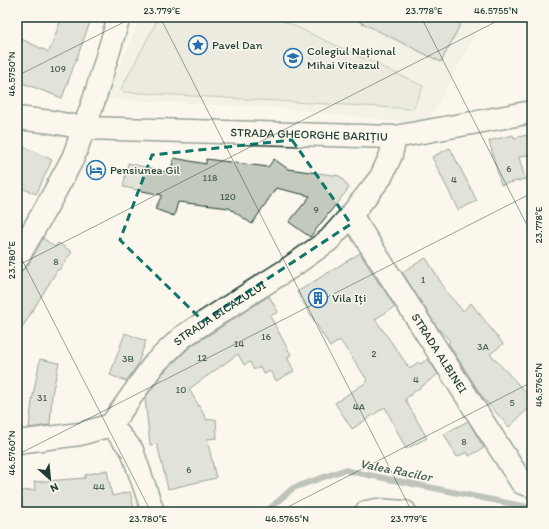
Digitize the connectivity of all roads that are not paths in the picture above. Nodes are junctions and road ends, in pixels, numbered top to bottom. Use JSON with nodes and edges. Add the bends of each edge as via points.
{"nodes":[{"id":1,"x":119,"y":17,"type":"edge"},
{"id":2,"x":532,"y":112,"type":"edge"},
{"id":3,"x":17,"y":118,"type":"edge"},
{"id":4,"x":84,"y":128,"type":"junction"},
{"id":5,"x":395,"y":137,"type":"junction"},
{"id":6,"x":351,"y":215,"type":"junction"},
{"id":7,"x":17,"y":259,"type":"edge"},
{"id":8,"x":111,"y":425,"type":"junction"},
{"id":9,"x":17,"y":442,"type":"edge"},
{"id":10,"x":532,"y":486,"type":"edge"},
{"id":11,"x":154,"y":512,"type":"edge"},
{"id":12,"x":366,"y":512,"type":"edge"},
{"id":13,"x":405,"y":512,"type":"edge"}],
"edges":[{"from":1,"to":4,"type":"street"},
{"from":2,"to":5,"type":"street","name":"STRADA GHEORGHE BARIȚIU"},
{"from":3,"to":4,"type":"street","name":"STRADA GHEORGHE BARIȚIU"},
{"from":4,"to":5,"type":"street","name":"STRADA GHEORGHE BARIȚIU"},
{"from":4,"to":7,"type":"street","via":[[73,158]]},
{"from":5,"to":6,"type":"street","name":"STRADA BICAZULUI","via":[[391,155],[380,176]]},
{"from":6,"to":8,"type":"street","name":"STRADA BICAZULUI","via":[[329,240],[182,337],[154,364]]},
{"from":6,"to":10,"type":"street","name":"STRADA ALBINEI","via":[[522,483]]},
{"from":8,"to":9,"type":"street","via":[[80,434]]},
{"from":8,"to":11,"type":"street","via":[[132,450]]},
{"from":12,"to":13,"type":"street"}]}
